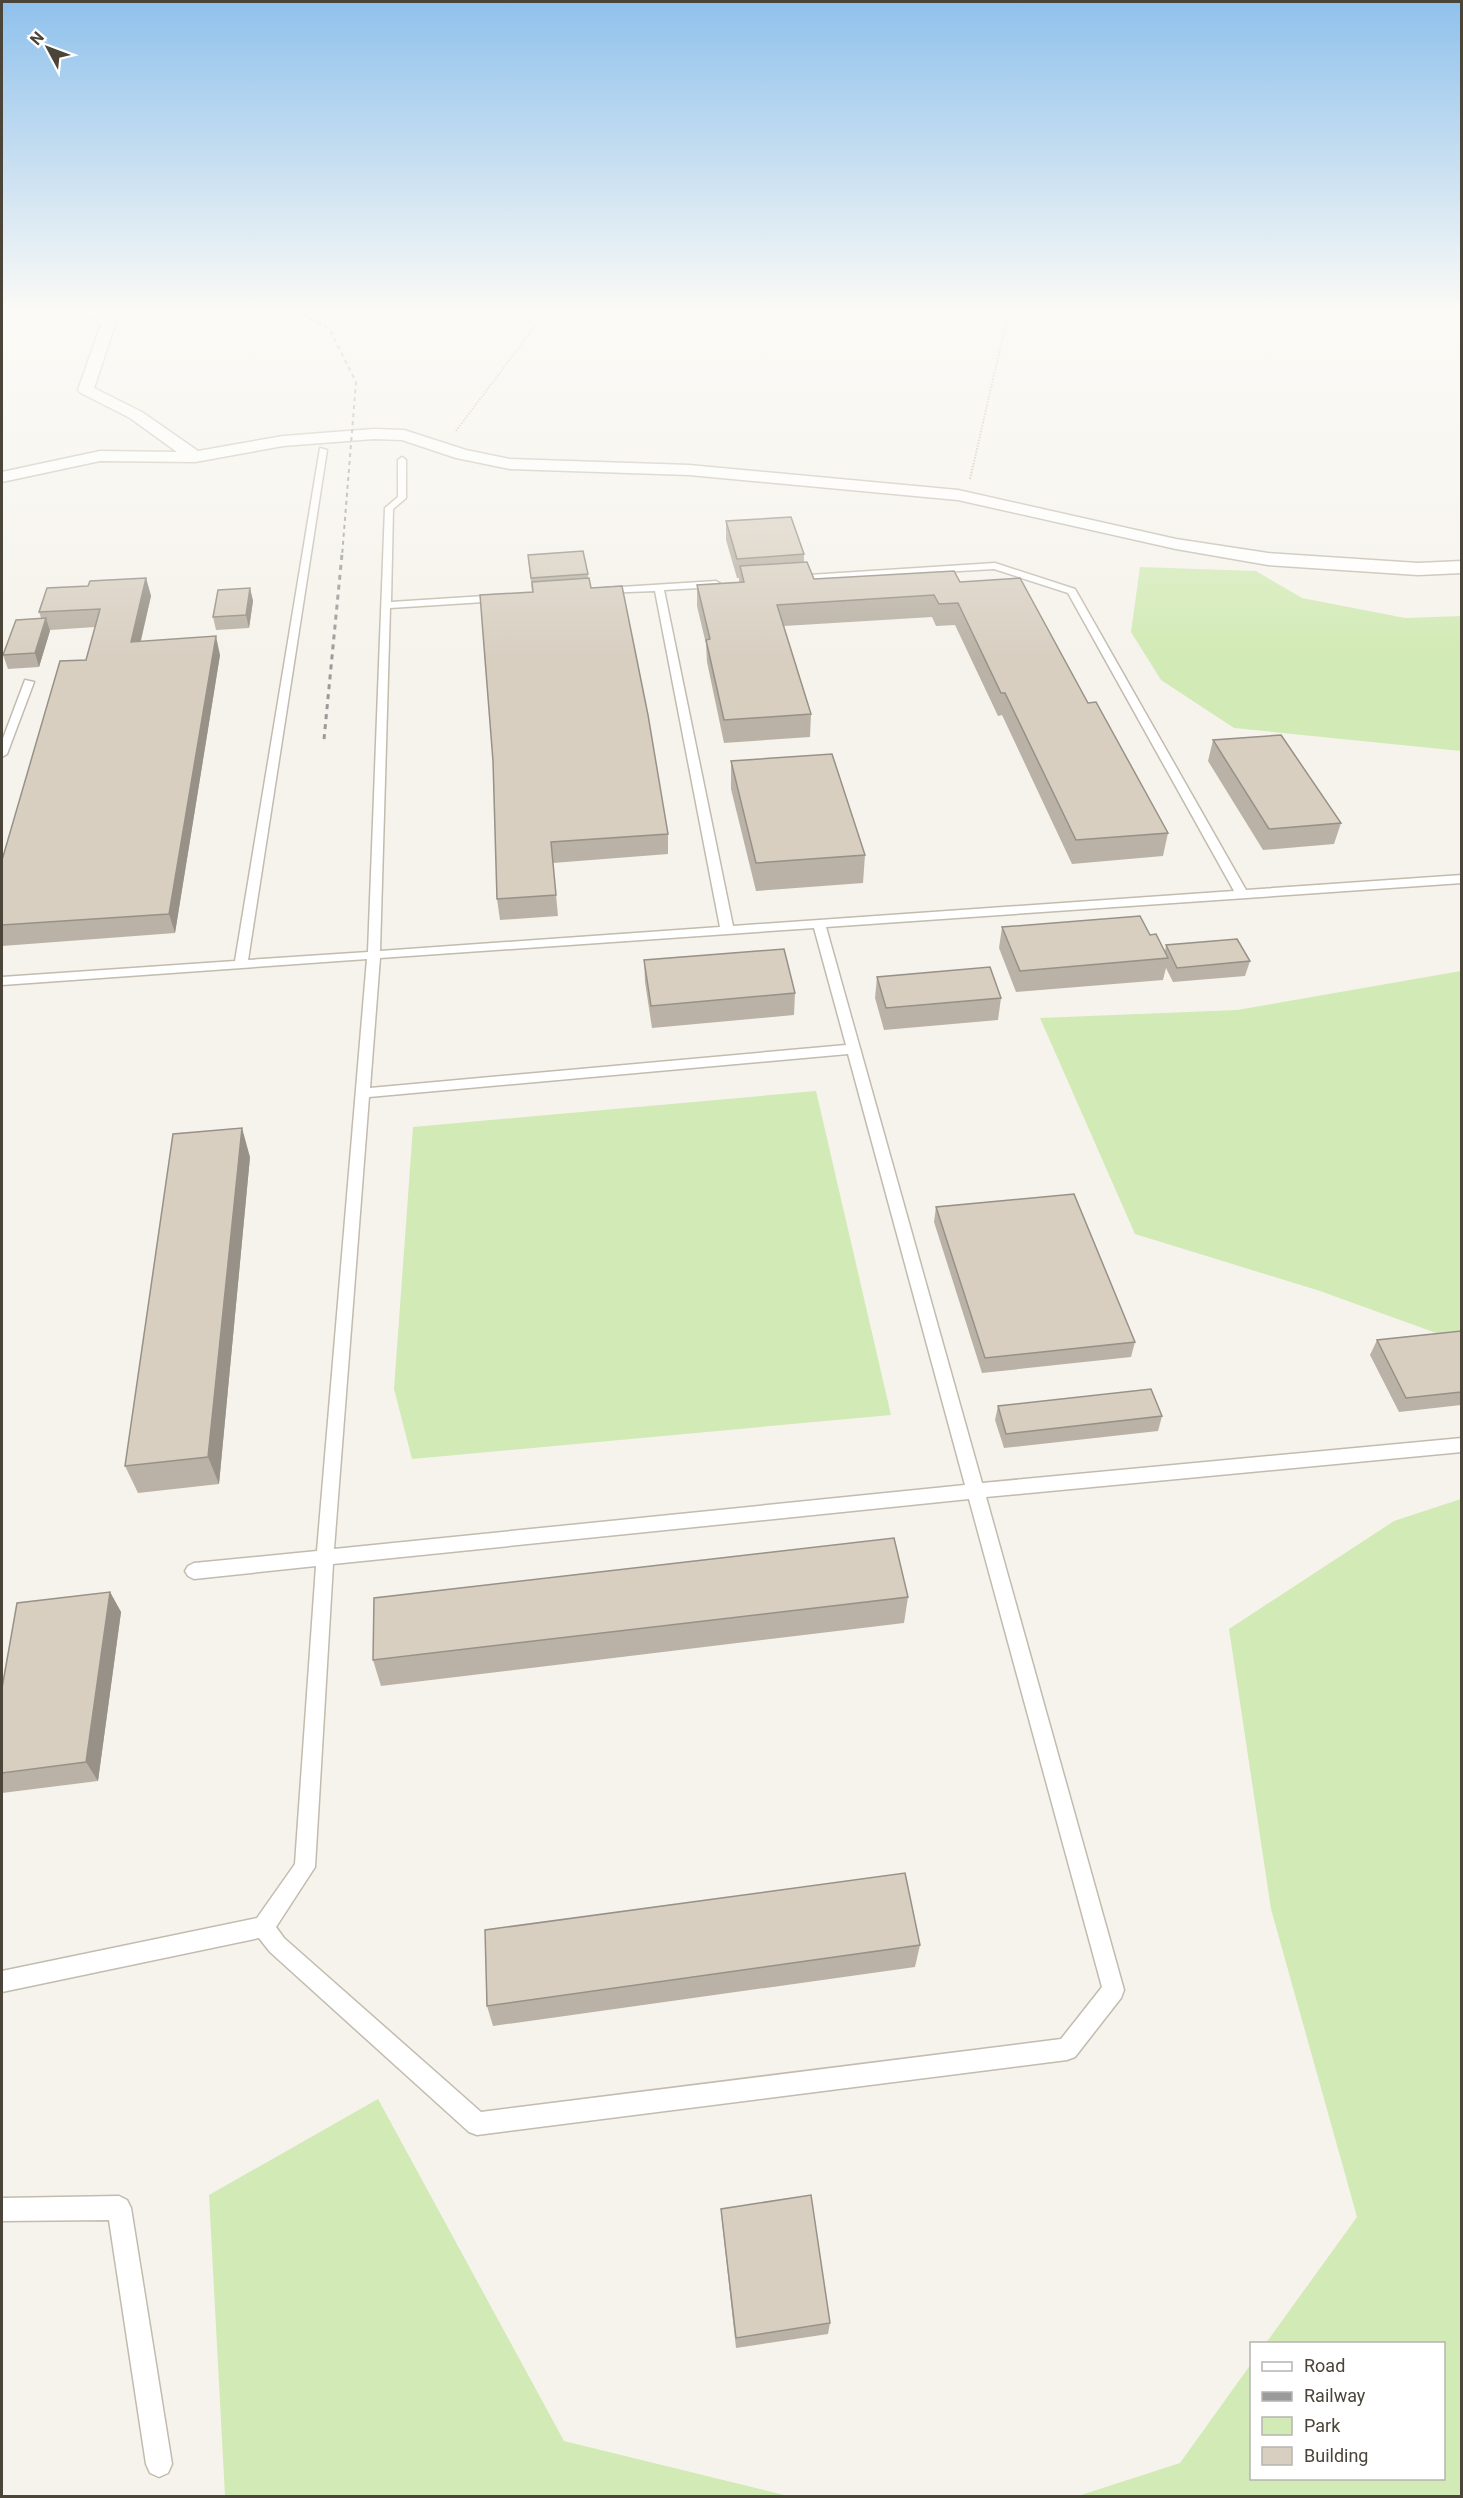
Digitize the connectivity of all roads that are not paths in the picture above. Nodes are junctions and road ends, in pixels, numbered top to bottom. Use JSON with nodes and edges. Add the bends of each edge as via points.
{"nodes":[{"id":1,"x":152,"y":427,"type":"edge"},
{"id":2,"x":323,"y":450,"type":"dead end"},
{"id":3,"x":195,"y":457,"type":"junction"},
{"id":4,"x":402,"y":460,"type":"dead end"},
{"id":5,"x":2,"y":477,"type":"edge"},
{"id":6,"x":1461,"y":567,"type":"edge"},
{"id":7,"x":787,"y":579,"type":"edge"},
{"id":8,"x":729,"y":583,"type":"edge"},
{"id":9,"x":659,"y":588,"type":"junction"},
{"id":10,"x":588,"y":592,"type":"edge"},
{"id":11,"x":506,"y":597,"type":"edge"},
{"id":12,"x":387,"y":605,"type":"junction"},
{"id":13,"x":29,"y":682,"type":"dead end"},
{"id":14,"x":4,"y":740,"type":"edge"},
{"id":15,"x":2,"y":754,"type":"edge"},
{"id":16,"x":1461,"y":879,"type":"edge"},
{"id":17,"x":1242,"y":894,"type":"junction"},
{"id":18,"x":819,"y":923,"type":"junction"},
{"id":19,"x":727,"y":929,"type":"junction"},
{"id":20,"x":374,"y":954,"type":"junction"},
{"id":21,"x":241,"y":963,"type":"junction"},
{"id":22,"x":2,"y":981,"type":"edge"},
{"id":23,"x":855,"y":1049,"type":"junction"},
{"id":24,"x":362,"y":1093,"type":"junction"},
{"id":25,"x":1461,"y":1445,"type":"edge"},
{"id":26,"x":975,"y":1491,"type":"junction"},
{"id":27,"x":325,"y":1558,"type":"junction"},
{"id":28,"x":194,"y":1571,"type":"dead end"},
{"id":29,"x":263,"y":1927,"type":"junction"},
{"id":30,"x":2,"y":1982,"type":"edge"},
{"id":31,"x":2,"y":2210,"type":"edge"},
{"id":32,"x":159,"y":2464,"type":"dead end"}],
"edges":[{"from":1,"to":3,"type":"street"},
{"from":2,"to":21,"type":"lane"},
{"from":3,"to":5,"type":"street","via":[[100,456]]},
{"from":3,"to":6,"type":"street","via":[[283,441],[404,435],[510,464],[689,470],[958,495],[1176,544],[1268,559],[1418,569]]},
{"from":4,"to":12,"type":"lane","via":[[402,498],[389,508]]},
{"from":7,"to":17,"type":"lane","via":[[995,566],[1072,591]]},
{"from":8,"to":9,"type":"lane"},
{"from":9,"to":10,"type":"lane"},
{"from":9,"to":19,"type":"lane"},
{"from":11,"to":12,"type":"lane"},
{"from":12,"to":20,"type":"lane"},
{"from":13,"to":14,"type":"lane"},
{"from":14,"to":15,"type":"lane"},
{"from":16,"to":17,"type":"lane"},
{"from":17,"to":18,"type":"lane"},
{"from":18,"to":19,"type":"lane"},
{"from":18,"to":23,"type":"lane"},
{"from":19,"to":20,"type":"lane"},
{"from":20,"to":21,"type":"lane"},
{"from":20,"to":24,"type":"lane"},
{"from":21,"to":22,"type":"lane"},
{"from":23,"to":24,"type":"lane"},
{"from":23,"to":26,"type":"lane"},
{"from":24,"to":27,"type":"lane"},
{"from":25,"to":26,"type":"lane"},
{"from":26,"to":27,"type":"lane"},
{"from":26,"to":29,"type":"lane","via":[[1113,1990],[1067,2049],[477,2124],[277,1945]]},
{"from":27,"to":28,"type":"lane"},
{"from":27,"to":29,"type":"lane","via":[[305,1867]]},
{"from":29,"to":30,"type":"lane"},
{"from":31,"to":32,"type":"lane","via":[[119,2208]]}]}
